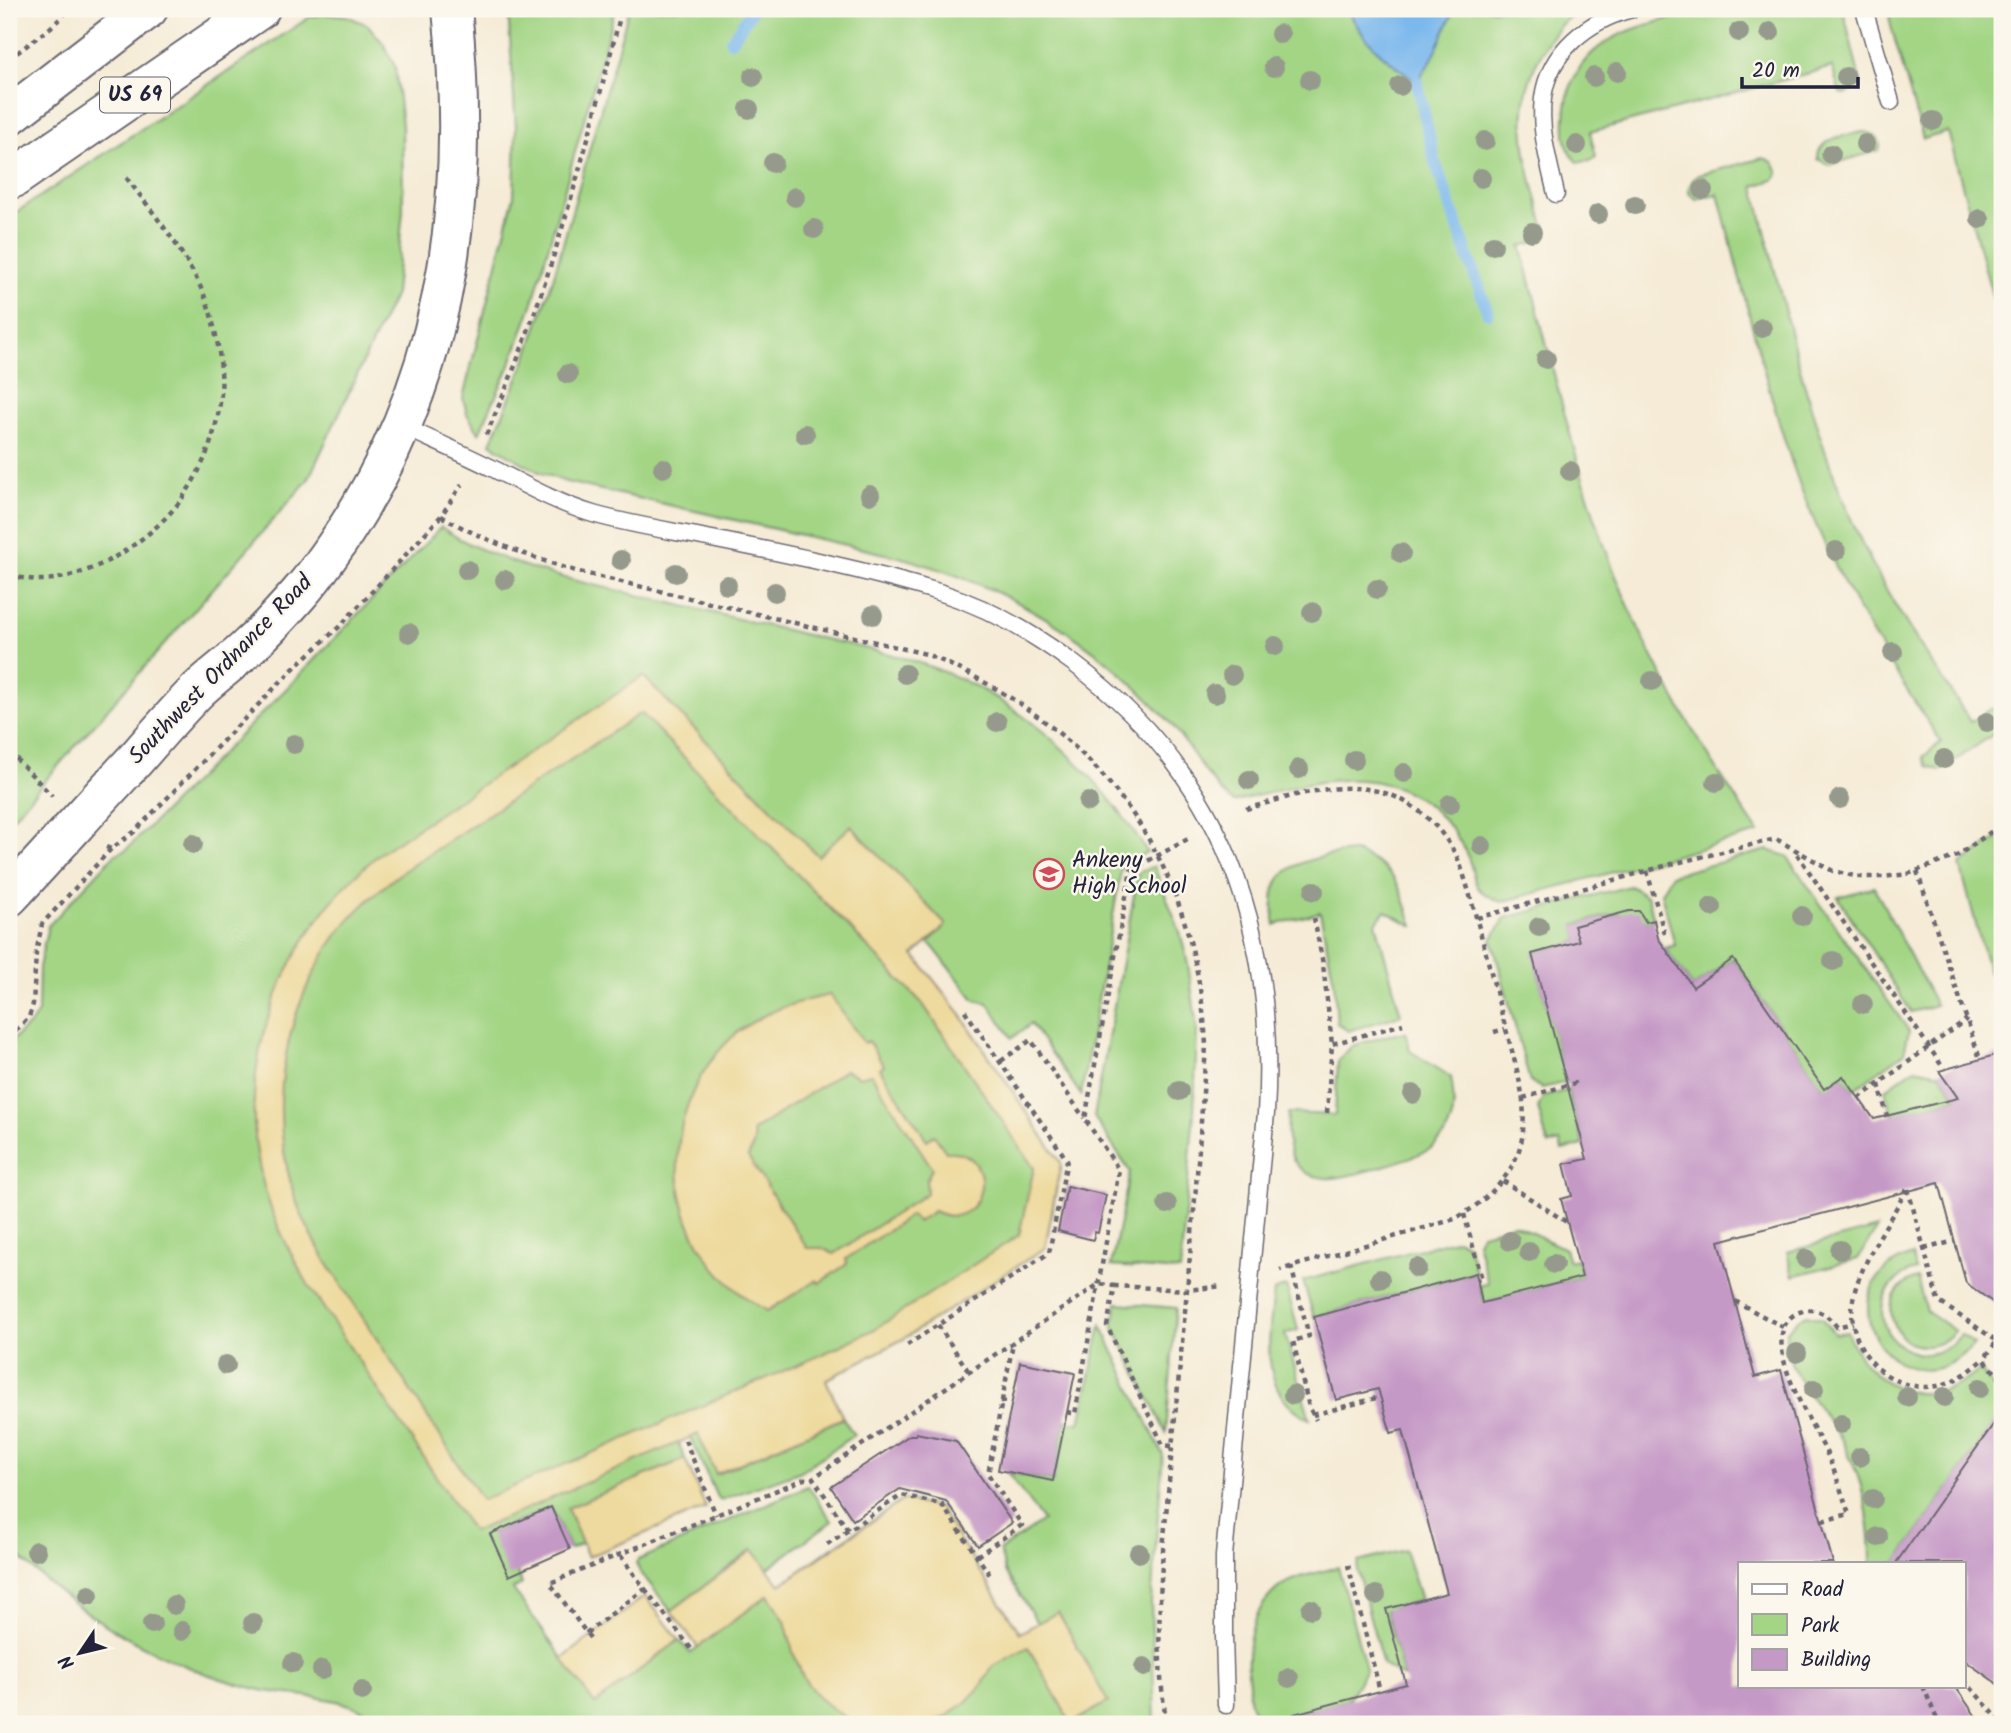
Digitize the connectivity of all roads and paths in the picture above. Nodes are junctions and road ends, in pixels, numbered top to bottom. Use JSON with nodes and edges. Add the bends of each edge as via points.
{"nodes":[{"id":1,"x":69,"y":9,"type":"edge"},
{"id":2,"x":148,"y":9,"type":"edge"},
{"id":3,"x":260,"y":9,"type":"edge"},
{"id":4,"x":452,"y":9,"type":"edge"},
{"id":5,"x":622,"y":9,"type":"edge"},
{"id":6,"x":1632,"y":9,"type":"edge"},
{"id":7,"x":1864,"y":9,"type":"edge"},
{"id":8,"x":9,"y":20,"type":"edge"},
{"id":9,"x":13,"y":25,"type":"dead end"},
{"id":10,"x":9,"y":59,"type":"edge"},
{"id":11,"x":1891,"y":102,"type":"dead end"},
{"id":12,"x":9,"y":116,"type":"edge"},
{"id":13,"x":125,"y":176,"type":"dead end"},
{"id":14,"x":9,"y":178,"type":"edge"},
{"id":15,"x":1556,"y":194,"type":"dead end"},
{"id":16,"x":402,"y":426,"type":"junction"},
{"id":17,"x":485,"y":439,"type":"dead end"},
{"id":18,"x":462,"y":484,"type":"dead end"},
{"id":19,"x":441,"y":516,"type":"junction"},
{"id":20,"x":9,"y":576,"type":"edge"},
{"id":21,"x":9,"y":751,"type":"edge"},
{"id":22,"x":55,"y":799,"type":"dead end"},
{"id":23,"x":1245,"y":809,"type":"dead end"},
{"id":24,"x":2002,"y":824,"type":"edge"},
{"id":25,"x":1194,"y":836,"type":"dead end"},
{"id":26,"x":101,"y":845,"type":"dead end"},
{"id":27,"x":111,"y":849,"type":"junction"},
{"id":28,"x":1795,"y":850,"type":"junction"},
{"id":29,"x":1158,"y":855,"type":"junction"},
{"id":30,"x":1647,"y":871,"type":"junction"},
{"id":31,"x":1917,"y":871,"type":"junction"},
{"id":32,"x":9,"y":897,"type":"edge"},
{"id":33,"x":1314,"y":918,"type":"dead end"},
{"id":34,"x":1477,"y":918,"type":"junction"},
{"id":35,"x":1657,"y":934,"type":"dead end"},
{"id":36,"x":963,"y":1008,"type":"dead end"},
{"id":37,"x":1967,"y":1019,"type":"junction"},
{"id":38,"x":1403,"y":1024,"type":"dead end"},
{"id":39,"x":1505,"y":1029,"type":"junction"},
{"id":40,"x":1494,"y":1032,"type":"dead end"},
{"id":41,"x":9,"y":1038,"type":"edge"},
{"id":42,"x":1332,"y":1044,"type":"junction"},
{"id":43,"x":1929,"y":1047,"type":"junction"},
{"id":44,"x":1980,"y":1059,"type":"dead end"},
{"id":45,"x":1000,"y":1061,"type":"junction"},
{"id":46,"x":1944,"y":1069,"type":"dead end"},
{"id":47,"x":1878,"y":1084,"type":"junction"},
{"id":48,"x":1576,"y":1087,"type":"dead end"},
{"id":49,"x":1523,"y":1098,"type":"junction"},
{"id":50,"x":1858,"y":1098,"type":"dead end"},
{"id":51,"x":1327,"y":1113,"type":"dead end"},
{"id":52,"x":1887,"y":1116,"type":"dead end"},
{"id":53,"x":1085,"y":1119,"type":"junction"},
{"id":54,"x":1503,"y":1181,"type":"junction"},
{"id":55,"x":1464,"y":1214,"type":"junction"},
{"id":56,"x":1568,"y":1223,"type":"dead end"},
{"id":57,"x":1955,"y":1241,"type":"dead end"},
{"id":58,"x":1924,"y":1250,"type":"junction"},
{"id":59,"x":1291,"y":1266,"type":"junction"},
{"id":60,"x":1280,"y":1270,"type":"dead end"},
{"id":61,"x":1477,"y":1280,"type":"dead end"},
{"id":62,"x":1099,"y":1284,"type":"junction"},
{"id":63,"x":1115,"y":1286,"type":"junction"},
{"id":64,"x":1227,"y":1286,"type":"dead end"},
{"id":65,"x":1187,"y":1290,"type":"junction"},
{"id":66,"x":1735,"y":1301,"type":"dead end"},
{"id":67,"x":1853,"y":1323,"type":"junction"},
{"id":68,"x":938,"y":1325,"type":"junction"},
{"id":69,"x":1783,"y":1327,"type":"junction"},
{"id":70,"x":2000,"y":1341,"type":"edge"},
{"id":71,"x":1013,"y":1342,"type":"junction"},
{"id":72,"x":907,"y":1345,"type":"dead end"},
{"id":73,"x":1984,"y":1359,"type":"junction"},
{"id":74,"x":969,"y":1372,"type":"junction"},
{"id":75,"x":2002,"y":1381,"type":"edge"},
{"id":76,"x":1380,"y":1397,"type":"dead end"},
{"id":77,"x":1002,"y":1401,"type":"junction"},
{"id":78,"x":1012,"y":1403,"type":"dead end"},
{"id":79,"x":1067,"y":1412,"type":"dead end"},
{"id":80,"x":685,"y":1440,"type":"dead end"},
{"id":81,"x":1172,"y":1446,"type":"junction"},
{"id":82,"x":813,"y":1478,"type":"junction"},
{"id":83,"x":716,"y":1515,"type":"junction"},
{"id":84,"x":1822,"y":1521,"type":"dead end"},
{"id":85,"x":848,"y":1530,"type":"junction"},
{"id":86,"x":827,"y":1544,"type":"dead end"},
{"id":87,"x":620,"y":1555,"type":"junction"},
{"id":88,"x":977,"y":1556,"type":"junction"},
{"id":89,"x":1348,"y":1565,"type":"dead end"},
{"id":90,"x":992,"y":1578,"type":"dead end"},
{"id":91,"x":645,"y":1589,"type":"junction"},
{"id":92,"x":693,"y":1651,"type":"dead end"},
{"id":93,"x":1966,"y":1682,"type":"edge"},
{"id":94,"x":1924,"y":1688,"type":"edge"},
{"id":95,"x":1380,"y":1691,"type":"dead end"},
{"id":96,"x":1226,"y":1704,"type":"dead end"},
{"id":97,"x":2002,"y":1723,"type":"edge"},
{"id":98,"x":1167,"y":1724,"type":"edge"},
{"id":99,"x":1939,"y":1724,"type":"edge"}],
"edges":[{"from":1,"to":10,"type":"path"},
{"from":2,"to":12,"type":"street","number":"US 69"},
{"from":3,"to":14,"type":"street","number":"US 69"},
{"from":4,"to":16,"type":"street","name":"Southwest Ordnance Road","via":[[455,212],[446,281],[430,349]]},
{"from":5,"to":17,"type":"path","via":[[539,299]]},
{"from":6,"to":15,"type":"lane","via":[[1592,24],[1572,40],[1548,79],[1543,121]]},
{"from":7,"to":11,"type":"lane"},
{"from":8,"to":9,"type":"path"},
{"from":13,"to":20,"type":"path","via":[[188,264],[210,312],[220,360],[220,409],[209,447],[182,498],[148,533],[112,559],[74,575],[41,580]]},
{"from":16,"to":32,"type":"street","name":"Southwest Ordnance Road","via":[[348,528],[299,594],[251,645],[198,690]]},
{"from":16,"to":96,"type":"lane","via":[[541,494],[592,513],[873,575],[945,594],[990,613],[1060,654],[1100,684],[1149,732],[1193,790],[1225,847],[1241,890],[1256,940],[1268,1024],[1266,1112],[1224,1556]]},
{"from":18,"to":19,"type":"path"},
{"from":19,"to":27,"type":"path","via":[[178,789]]},
{"from":19,"to":29,"type":"path","via":[[519,553],[575,571],[926,654],[969,672],[1040,717],[1088,760],[1139,822]]},
{"from":21,"to":22,"type":"path"},
{"from":23,"to":34,"type":"path","via":[[1345,787],[1400,799],[1433,822],[1454,851]]},
{"from":24,"to":31,"type":"path","via":[[1957,856]]},
{"from":25,"to":29,"type":"path"},
{"from":26,"to":27,"type":"path"},
{"from":27,"to":41,"type":"path","via":[[42,924],[33,1004],[29,1017]]},
{"from":28,"to":30,"type":"path","via":[[1776,839]]},
{"from":28,"to":31,"type":"path","via":[[1833,871],[1859,877]]},
{"from":28,"to":43,"type":"path"},
{"from":29,"to":53,"type":"path","via":[[1131,870]]},
{"from":29,"to":65,"type":"path","via":[[1187,926],[1204,1013],[1205,1067]]},
{"from":30,"to":34,"type":"path"},
{"from":30,"to":35,"type":"path","via":[[1664,932]]},
{"from":31,"to":37,"type":"path"},
{"from":33,"to":42,"type":"path"},
{"from":34,"to":39,"type":"path"},
{"from":36,"to":45,"type":"path"},
{"from":37,"to":43,"type":"path"},
{"from":37,"to":44,"type":"path"},
{"from":38,"to":42,"type":"path"},
{"from":39,"to":40,"type":"path"},
{"from":39,"to":49,"type":"path"},
{"from":42,"to":51,"type":"path"},
{"from":43,"to":46,"type":"path"},
{"from":43,"to":47,"type":"path"},
{"from":45,"to":53,"type":"path","via":[[1031,1040]]},
{"from":45,"to":68,"type":"path","via":[[1067,1160],[1049,1253]]},
{"from":47,"to":50,"type":"path"},
{"from":47,"to":52,"type":"path"},
{"from":48,"to":49,"type":"path","via":[[1574,1083]]},
{"from":49,"to":54,"type":"path","via":[[1517,1158]]},
{"from":53,"to":62,"type":"path","via":[[1119,1170]]},
{"from":54,"to":55,"type":"path"},
{"from":54,"to":56,"type":"path"},
{"from":55,"to":59,"type":"path"},
{"from":55,"to":61,"type":"path","via":[[1482,1279]]},
{"from":57,"to":58,"type":"path"},
{"from":58,"to":67,"type":"path","via":[[1907,1188],[1860,1277],[1852,1300]]},
{"from":58,"to":70,"type":"path","via":[[1938,1301]]},
{"from":59,"to":60,"type":"path"},
{"from":59,"to":76,"type":"path","via":[[1309,1336],[1293,1341],[1314,1417]]},
{"from":62,"to":63,"type":"path"},
{"from":62,"to":71,"type":"path"},
{"from":62,"to":79,"type":"path","via":[[1075,1414]]},
{"from":63,"to":65,"type":"path"},
{"from":63,"to":81,"type":"path","via":[[1107,1326],[1163,1444]]},
{"from":64,"to":65,"type":"path"},
{"from":65,"to":81,"type":"path"},
{"from":66,"to":69,"type":"path"},
{"from":67,"to":69,"type":"path","via":[[1837,1327],[1821,1313],[1804,1311]]},
{"from":67,"to":73,"type":"path","via":[[1858,1343],[1872,1363],[1893,1379],[1918,1387],[1961,1377]]},
{"from":68,"to":72,"type":"path"},
{"from":68,"to":74,"type":"path"},
{"from":69,"to":84,"type":"path","via":[[1780,1344],[1787,1373],[1839,1482],[1849,1514]]},
{"from":70,"to":73,"type":"path"},
{"from":71,"to":74,"type":"path"},
{"from":71,"to":77,"type":"path"},
{"from":73,"to":75,"type":"path"},
{"from":74,"to":82,"type":"path"},
{"from":77,"to":78,"type":"path"},
{"from":77,"to":88,"type":"path","via":[[988,1474],[1022,1525]]},
{"from":80,"to":83,"type":"path"},
{"from":81,"to":98,"type":"path","via":[[1161,1616]]},
{"from":82,"to":83,"type":"path"},
{"from":82,"to":85,"type":"path"},
{"from":83,"to":87,"type":"path"},
{"from":85,"to":86,"type":"path"},
{"from":85,"to":88,"type":"path","via":[[902,1495],[943,1505]]},
{"from":87,"to":91,"type":"path"},
{"from":87,"to":91,"type":"path","via":[[550,1583],[588,1636]]},
{"from":88,"to":90,"type":"path"},
{"from":89,"to":95,"type":"path"},
{"from":91,"to":92,"type":"path"},
{"from":93,"to":97,"type":"path"},
{"from":94,"to":99,"type":"path"}]}
